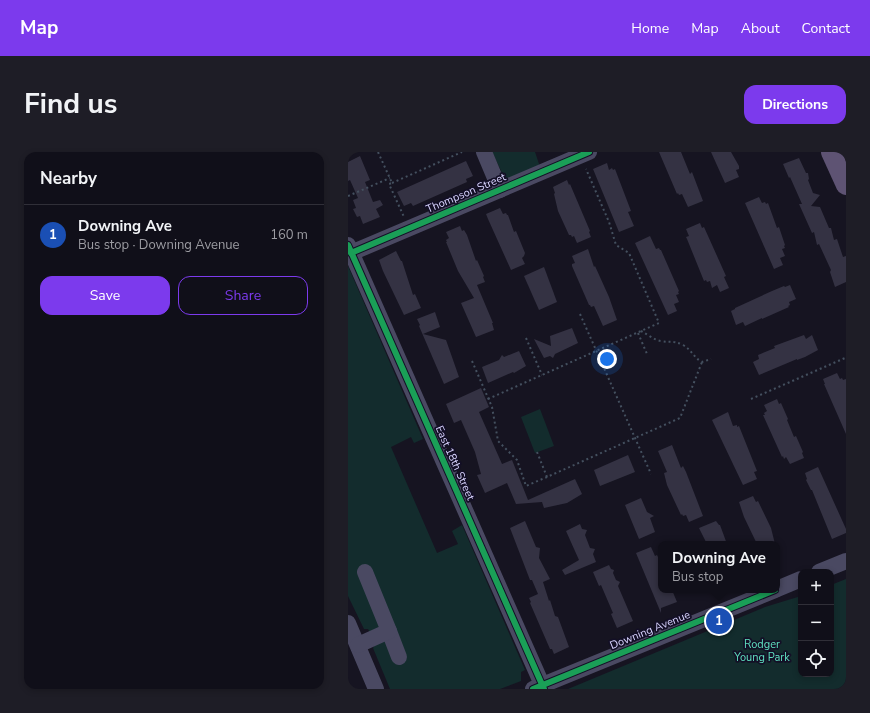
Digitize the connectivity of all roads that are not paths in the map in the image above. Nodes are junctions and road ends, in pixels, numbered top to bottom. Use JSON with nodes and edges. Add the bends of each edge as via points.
{"nodes":[{"id":1,"x":484,"y":152,"type":"edge"},
{"id":2,"x":831,"y":152,"type":"edge"},
{"id":3,"x":587,"y":160,"type":"edge"},
{"id":4,"x":846,"y":185,"type":"edge"},
{"id":5,"x":500,"y":190,"type":"junction"},
{"id":6,"x":350,"y":249,"type":"edge"},
{"id":7,"x":846,"y":561,"type":"edge"},
{"id":8,"x":826,"y":569,"type":"edge"},
{"id":9,"x":365,"y":572,"type":"dead end"},
{"id":10,"x":798,"y":580,"type":"edge"},
{"id":11,"x":780,"y":588,"type":"edge"},
{"id":12,"x":769,"y":593,"type":"edge"},
{"id":13,"x":348,"y":623,"type":"edge"},
{"id":14,"x":389,"y":631,"type":"junction"},
{"id":15,"x":358,"y":645,"type":"junction"},
{"id":16,"x":399,"y":657,"type":"dead end"},
{"id":17,"x":540,"y":688,"type":"edge"},
{"id":18,"x":376,"y":689,"type":"edge"}],
"edges":[{"from":1,"to":5,"type":"street"},
{"from":2,"to":4,"type":"main road"},
{"from":3,"to":5,"type":"street","name":"Thompson Street"},
{"from":5,"to":6,"type":"street","name":"Thompson Street"},
{"from":6,"to":17,"type":"street","name":"East 18th Street"},
{"from":7,"to":8,"type":"street"},
{"from":9,"to":14,"type":"street"},
{"from":10,"to":11,"type":"street","name":"Downing Avenue"},
{"from":12,"to":17,"type":"street","name":"Downing Avenue"},
{"from":13,"to":15,"type":"street"},
{"from":14,"to":15,"type":"street"},
{"from":14,"to":16,"type":"street"},
{"from":15,"to":18,"type":"street"}]}
